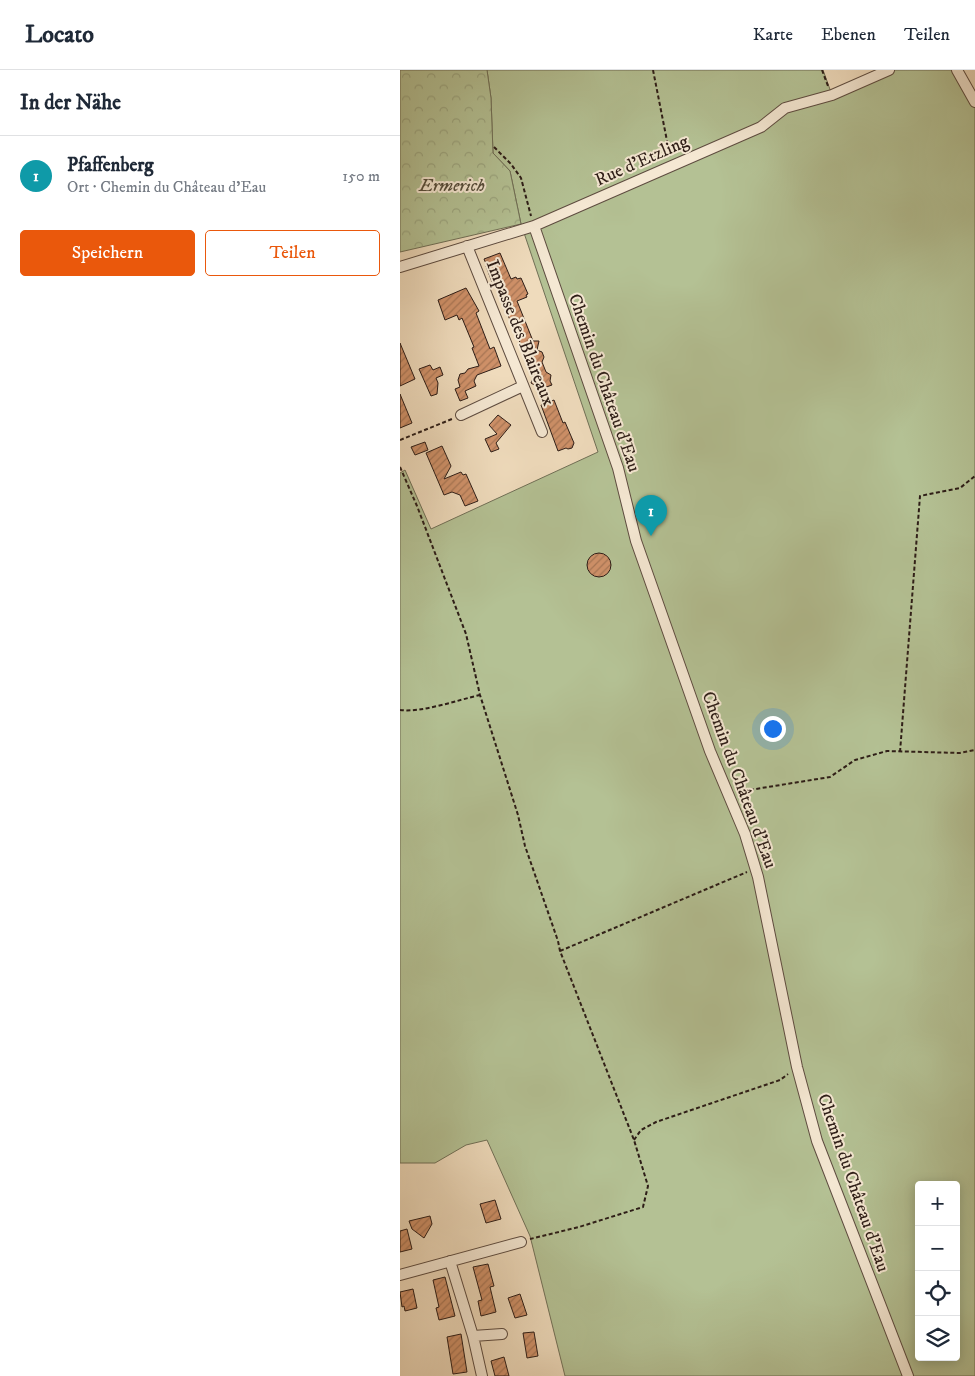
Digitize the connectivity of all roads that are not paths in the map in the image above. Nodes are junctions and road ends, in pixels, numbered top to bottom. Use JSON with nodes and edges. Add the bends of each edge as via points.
{"nodes":[{"id":1,"x":889,"y":70,"type":"edge"},
{"id":2,"x":957,"y":70,"type":"edge"},
{"id":3,"x":975,"y":102,"type":"edge"},
{"id":4,"x":534,"y":226,"type":"junction"},
{"id":5,"x":467,"y":246,"type":"junction"},
{"id":6,"x":400,"y":267,"type":"edge"},
{"id":7,"x":523,"y":386,"type":"junction"},
{"id":8,"x":461,"y":415,"type":"road end"},
{"id":9,"x":542,"y":432,"type":"dead end"},
{"id":10,"x":521,"y":1242,"type":"road end"},
{"id":11,"x":450,"y":1261,"type":"junction"},
{"id":12,"x":400,"y":1275,"type":"edge"},
{"id":13,"x":502,"y":1334,"type":"dead end"},
{"id":14,"x":473,"y":1336,"type":"junction"},
{"id":15,"x":482,"y":1376,"type":"edge"},
{"id":16,"x":908,"y":1376,"type":"edge"}],
"edges":[{"from":1,"to":4,"type":"street","name":"Rue d'Etzling","via":[[832,96],[785,108],[762,127]]},
{"from":2,"to":3,"type":"street"},
{"from":4,"to":5,"type":"street","name":"Rue d'Etzling"},
{"from":4,"to":16,"type":"street","name":"Chemin du Château d'Eau","via":[[618,468],[636,541],[710,751],[756,868],[797,1067],[822,1156]]},
{"from":5,"to":6,"type":"street","name":"Rue d'Etzling"},
{"from":5,"to":7,"type":"street","name":"Impasse des Blaireaux"},
{"from":7,"to":8,"type":"street"},
{"from":7,"to":9,"type":"street","name":"Impasse des Blaireaux"},
{"from":10,"to":11,"type":"street"},
{"from":11,"to":12,"type":"street"},
{"from":11,"to":14,"type":"street"},
{"from":13,"to":14,"type":"street"},
{"from":14,"to":15,"type":"street"}]}
